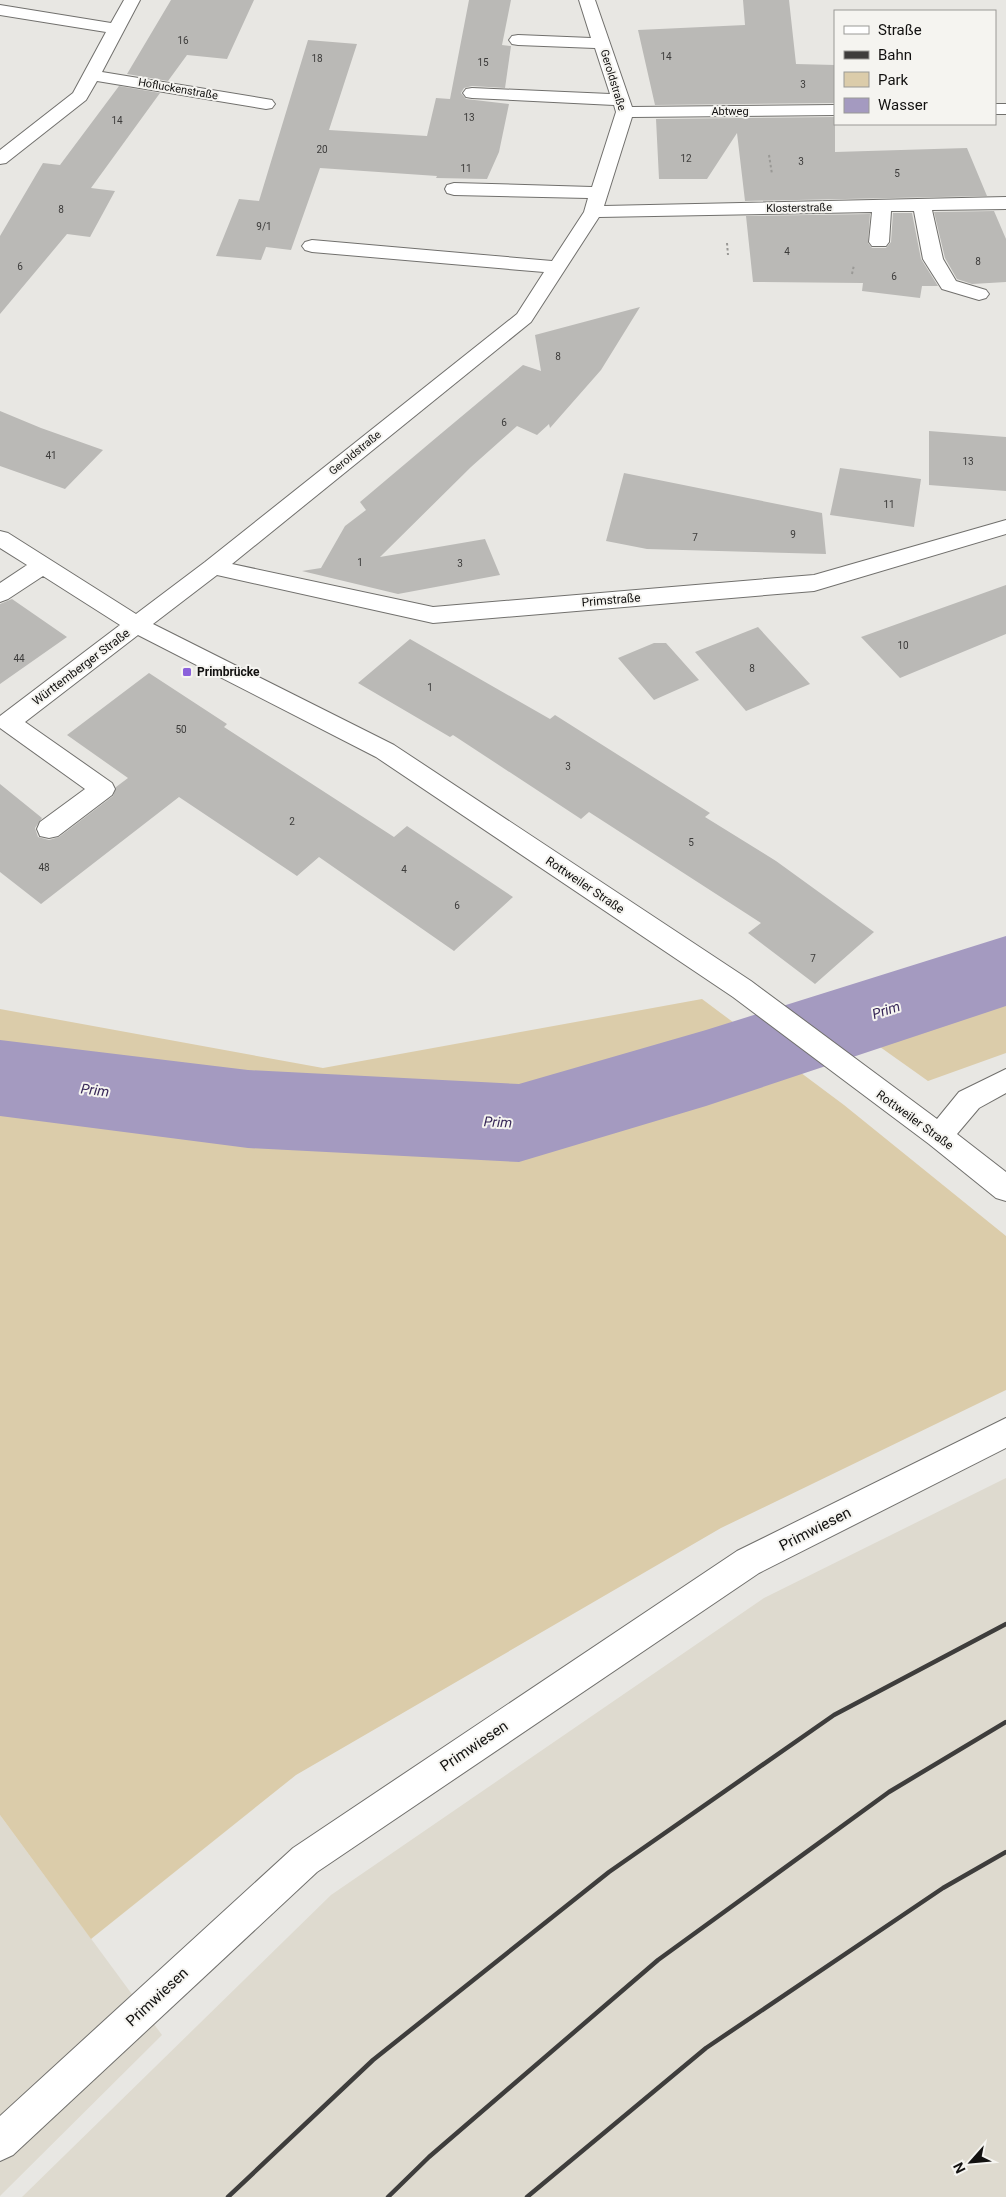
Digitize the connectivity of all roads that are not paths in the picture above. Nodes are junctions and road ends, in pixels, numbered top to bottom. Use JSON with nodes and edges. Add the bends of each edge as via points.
{"nodes":[{"id":1,"x":132,"y":0,"type":"edge"},
{"id":2,"x":587,"y":0,"type":"edge"},
{"id":3,"x":0,"y":10,"type":"edge"},
{"id":4,"x":116,"y":29,"type":"junction"},
{"id":5,"x":518,"y":40,"type":"dead end"},
{"id":6,"x":602,"y":43,"type":"junction"},
{"id":7,"x":91,"y":75,"type":"junction"},
{"id":8,"x":472,"y":93,"type":"dead end"},
{"id":9,"x":266,"y":104,"type":"dead end"},
{"id":10,"x":623,"y":106,"type":"junction"},
{"id":11,"x":834,"y":110,"type":"edge"},
{"id":12,"x":0,"y":159,"type":"edge"},
{"id":13,"x":454,"y":189,"type":"dead end"},
{"id":14,"x":596,"y":202,"type":"junction"},
{"id":15,"x":1006,"y":204,"type":"edge"},
{"id":16,"x":922,"y":205,"type":"junction"},
{"id":17,"x":882,"y":206,"type":"junction"},
{"id":18,"x":879,"y":242,"type":"dead end"},
{"id":19,"x":312,"y":246,"type":"dead end"},
{"id":20,"x":557,"y":267,"type":"junction"},
{"id":21,"x":979,"y":294,"type":"dead end"},
{"id":22,"x":1006,"y":527,"type":"edge"},
{"id":23,"x":0,"y":538,"type":"edge"},
{"id":24,"x":43,"y":565,"type":"junction"},
{"id":25,"x":213,"y":568,"type":"junction"},
{"id":26,"x":0,"y":594,"type":"edge"},
{"id":27,"x":137,"y":625,"type":"junction"},
{"id":28,"x":4,"y":724,"type":"edge"},
{"id":29,"x":49,"y":829,"type":"dead end"},
{"id":30,"x":1006,"y":1080,"type":"edge"},
{"id":31,"x":940,"y":1136,"type":"junction"},
{"id":32,"x":1006,"y":1189,"type":"edge"},
{"id":33,"x":1006,"y":1432,"type":"edge"},
{"id":34,"x":0,"y":2142,"type":"edge"}],
"edges":[{"from":1,"to":4,"type":"street"},
{"from":2,"to":6,"type":"street","name":"Geroldstraße"},
{"from":3,"to":4,"type":"street"},
{"from":4,"to":7,"type":"street"},
{"from":5,"to":6,"type":"street"},
{"from":6,"to":10,"type":"street","name":"Geroldstraße"},
{"from":7,"to":9,"type":"street","name":"Hofluckenstraße"},
{"from":7,"to":12,"type":"street","via":[[80,96]]},
{"from":8,"to":10,"type":"street","name":"Abtweg"},
{"from":10,"to":11,"type":"street","name":"Abtweg"},
{"from":10,"to":14,"type":"street","name":"Geroldstraße"},
{"from":13,"to":14,"type":"street","name":"Klosterstraße"},
{"from":14,"to":17,"type":"street","name":"Klosterstraße"},
{"from":14,"to":20,"type":"street","name":"Geroldstraße"},
{"from":15,"to":16,"type":"street","name":"Klosterstraße"},
{"from":16,"to":17,"type":"street","name":"Klosterstraße"},
{"from":16,"to":21,"type":"street","via":[[933,259],[949,285]]},
{"from":17,"to":18,"type":"street"},
{"from":19,"to":20,"type":"street"},
{"from":20,"to":25,"type":"street","name":"Geroldstraße","via":[[524,318]]},
{"from":22,"to":25,"type":"street","name":"Primstraße","via":[[814,583],[432,615]]},
{"from":23,"to":24,"type":"street","name":"Württemberger Straße"},
{"from":24,"to":26,"type":"street"},
{"from":24,"to":27,"type":"street","name":"Württemberger Straße"},
{"from":25,"to":27,"type":"street","name":"Geroldstraße"},
{"from":27,"to":28,"type":"street","name":"Württemberger Straße"},
{"from":27,"to":31,"type":"street","name":"Rottweiler Straße","via":[[385,752],[742,989]]},
{"from":28,"to":29,"type":"street","name":"Württemberger Straße","via":[[103,789]]},
{"from":30,"to":31,"type":"street","via":[[969,1100]]},
{"from":31,"to":32,"type":"street","name":"Rottweiler Straße"},
{"from":33,"to":34,"type":"street","name":"Primwiesen","via":[[748,1562],[304,1860]]}]}
